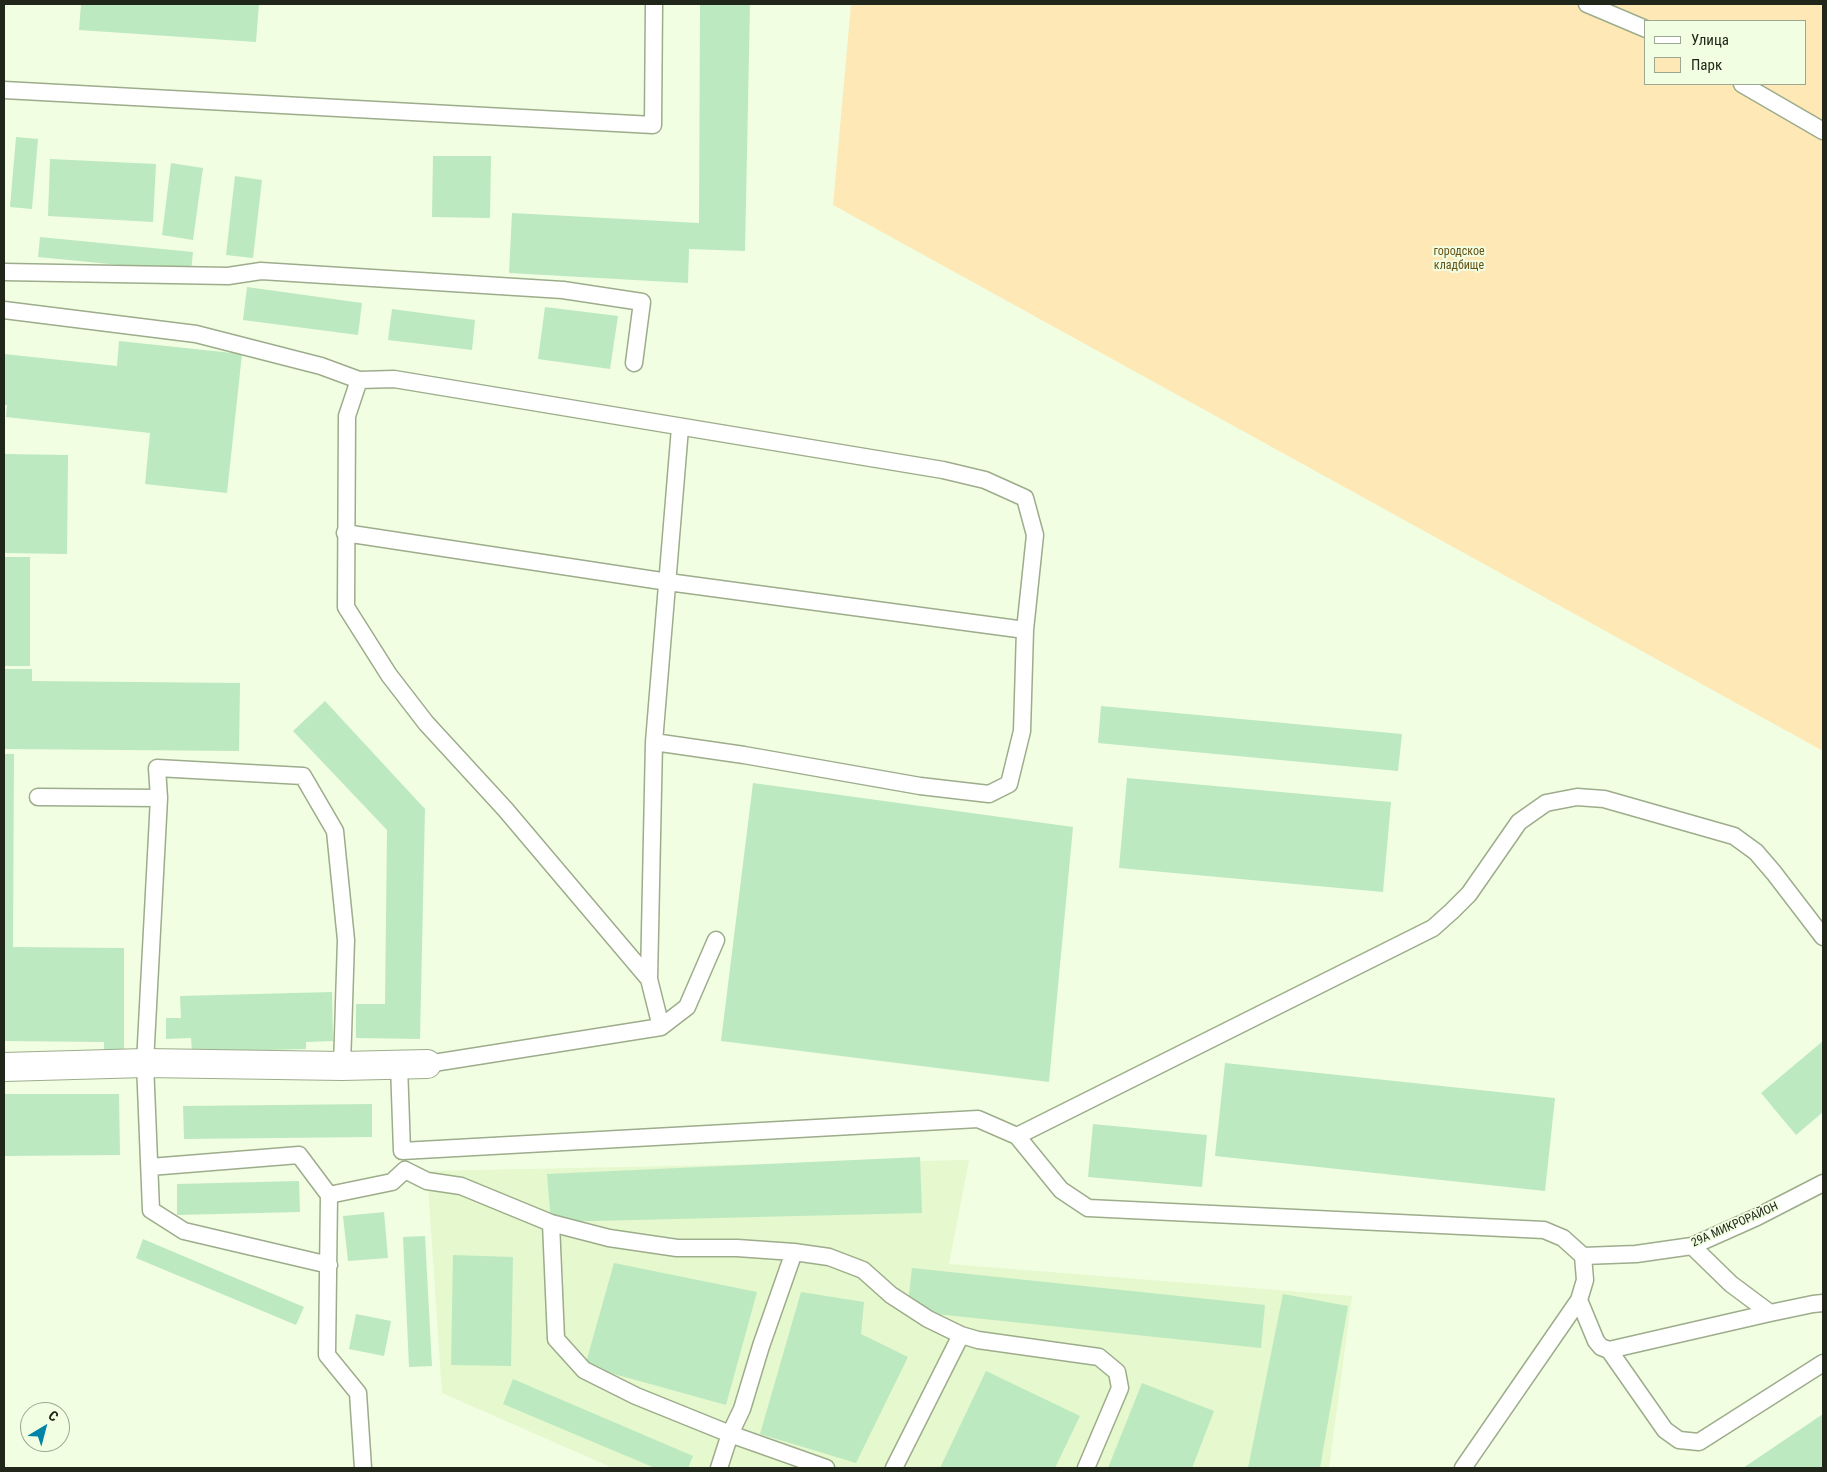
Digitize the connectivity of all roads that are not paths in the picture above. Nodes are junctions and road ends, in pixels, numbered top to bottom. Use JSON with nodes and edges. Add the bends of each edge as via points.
{"nodes":[{"id":1,"x":654,"y":4,"type":"edge"},
{"id":2,"x":1588,"y":4,"type":"edge"},
{"id":3,"x":1644,"y":28,"type":"edge"},
{"id":4,"x":1744,"y":85,"type":"edge"},
{"id":5,"x":4,"y":90,"type":"edge"},
{"id":6,"x":1823,"y":131,"type":"edge"},
{"id":7,"x":4,"y":272,"type":"edge"},
{"id":8,"x":4,"y":310,"type":"edge"},
{"id":9,"x":634,"y":363,"type":"dead end"},
{"id":10,"x":360,"y":380,"type":"junction"},
{"id":11,"x":680,"y":428,"type":"junction"},
{"id":12,"x":345,"y":533,"type":"junction"},
{"id":13,"x":668,"y":582,"type":"junction"},
{"id":14,"x":1025,"y":630,"type":"junction"},
{"id":15,"x":654,"y":742,"type":"junction"},
{"id":16,"x":38,"y":797,"type":"dead end"},
{"id":17,"x":159,"y":798,"type":"junction"},
{"id":18,"x":1823,"y":938,"type":"edge"},
{"id":19,"x":716,"y":940,"type":"dead end"},
{"id":20,"x":649,"y":980,"type":"junction"},
{"id":21,"x":661,"y":1027,"type":"junction"},
{"id":22,"x":145,"y":1064,"type":"junction"},
{"id":23,"x":427,"y":1064,"type":"joint"},
{"id":24,"x":400,"y":1065,"type":"junction"},
{"id":25,"x":342,"y":1066,"type":"junction"},
{"id":26,"x":4,"y":1067,"type":"edge"},
{"id":27,"x":1017,"y":1136,"type":"junction"},
{"id":28,"x":402,"y":1151,"type":"junction"},
{"id":29,"x":150,"y":1167,"type":"junction"},
{"id":30,"x":405,"y":1170,"type":"junction"},
{"id":31,"x":1823,"y":1183,"type":"edge"},
{"id":32,"x":329,"y":1195,"type":"junction"},
{"id":33,"x":551,"y":1223,"type":"junction"},
{"id":34,"x":1692,"y":1246,"type":"junction"},
{"id":35,"x":794,"y":1252,"type":"junction"},
{"id":36,"x":1583,"y":1256,"type":"junction"},
{"id":37,"x":329,"y":1265,"type":"junction"},
{"id":38,"x":1579,"y":1300,"type":"junction"},
{"id":39,"x":1823,"y":1303,"type":"edge"},
{"id":40,"x":1770,"y":1313,"type":"junction"},
{"id":41,"x":961,"y":1335,"type":"junction"},
{"id":42,"x":1608,"y":1350,"type":"junction"},
{"id":43,"x":1823,"y":1363,"type":"edge"},
{"id":44,"x":730,"y":1434,"type":"junction"},
{"id":45,"x":363,"y":1468,"type":"edge"},
{"id":46,"x":719,"y":1468,"type":"edge"},
{"id":47,"x":826,"y":1468,"type":"edge"},
{"id":48,"x":894,"y":1468,"type":"edge"},
{"id":49,"x":1086,"y":1468,"type":"edge"},
{"id":50,"x":1463,"y":1468,"type":"edge"}],
"edges":[{"from":1,"to":5,"type":"lane","via":[[653,125]]},
{"from":2,"to":3,"type":"lane"},
{"from":4,"to":6,"type":"lane"},
{"from":7,"to":9,"type":"lane","via":[[228,276],[261,271],[563,290],[642,302]]},
{"from":8,"to":10,"type":"lane","via":[[196,334],[321,366]]},
{"from":10,"to":11,"type":"lane","via":[[394,378]]},
{"from":10,"to":12,"type":"lane","via":[[347,416]]},
{"from":11,"to":13,"type":"lane"},
{"from":11,"to":14,"type":"lane","via":[[943,470],[985,480],[1025,498],[1035,536]]},
{"from":12,"to":13,"type":"lane"},
{"from":12,"to":20,"type":"lane","via":[[346,607],[389,675],[426,723],[505,809]]},
{"from":13,"to":14,"type":"lane"},
{"from":13,"to":15,"type":"lane"},
{"from":14,"to":15,"type":"lane","via":[[1022,731],[1009,784],[989,794],[920,786]]},
{"from":15,"to":20,"type":"lane"},
{"from":16,"to":17,"type":"lane"},
{"from":17,"to":22,"type":"lane"},
{"from":17,"to":25,"type":"lane","via":[[158,768],[303,776],[334,831],[346,940]]},
{"from":18,"to":27,"type":"lane","via":[[1756,852],[1734,836],[1604,799],[1577,797],[1546,803],[1519,822],[1469,894],[1433,928]]},
{"from":19,"to":21,"type":"lane","via":[[688,1007]]},
{"from":20,"to":21,"type":"lane"},
{"from":21,"to":23,"type":"lane"},
{"from":22,"to":25,"type":"street"},
{"from":22,"to":26,"type":"street"},
{"from":22,"to":29,"type":"lane"},
{"from":23,"to":24,"type":"street"},
{"from":24,"to":25,"type":"street"},
{"from":24,"to":28,"type":"lane"},
{"from":27,"to":28,"type":"lane","via":[[978,1119]]},
{"from":27,"to":36,"type":"lane","via":[[1061,1190],[1088,1208],[1544,1230],[1563,1238]]},
{"from":28,"to":30,"type":"lane"},
{"from":29,"to":32,"type":"lane","via":[[299,1155]]},
{"from":29,"to":37,"type":"lane","via":[[152,1210],[184,1231]]},
{"from":30,"to":32,"type":"lane","via":[[392,1182]]},
{"from":30,"to":33,"type":"lane","via":[[427,1181],[461,1186]]},
{"from":31,"to":34,"type":"lane","name":"29А МИКРОРАЙОН"},
{"from":32,"to":37,"type":"lane"},
{"from":33,"to":35,"type":"lane","via":[[609,1238],[677,1248]]},
{"from":33,"to":44,"type":"lane","via":[[556,1339],[584,1370],[636,1396]]},
{"from":34,"to":36,"type":"lane","name":"29А МИКРОРАЙОН","via":[[1636,1254]]},
{"from":34,"to":40,"type":"lane","via":[[1731,1284]]},
{"from":35,"to":41,"type":"lane","via":[[829,1257],[862,1270],[898,1300]]},
{"from":35,"to":44,"type":"lane","via":[[742,1409]]},
{"from":36,"to":38,"type":"lane","via":[[1585,1280]]},
{"from":37,"to":45,"type":"lane","via":[[327,1355],[358,1393]]},
{"from":38,"to":42,"type":"lane","via":[[1596,1341]]},
{"from":38,"to":50,"type":"lane"},
{"from":39,"to":40,"type":"lane"},
{"from":40,"to":42,"type":"lane"},
{"from":41,"to":48,"type":"lane"},
{"from":41,"to":49,"type":"lane","via":[[1099,1356],[1117,1372],[1120,1388]]},
{"from":42,"to":43,"type":"lane","via":[[1665,1430],[1679,1440],[1699,1442]]},
{"from":44,"to":46,"type":"lane"},
{"from":44,"to":47,"type":"lane"}]}
